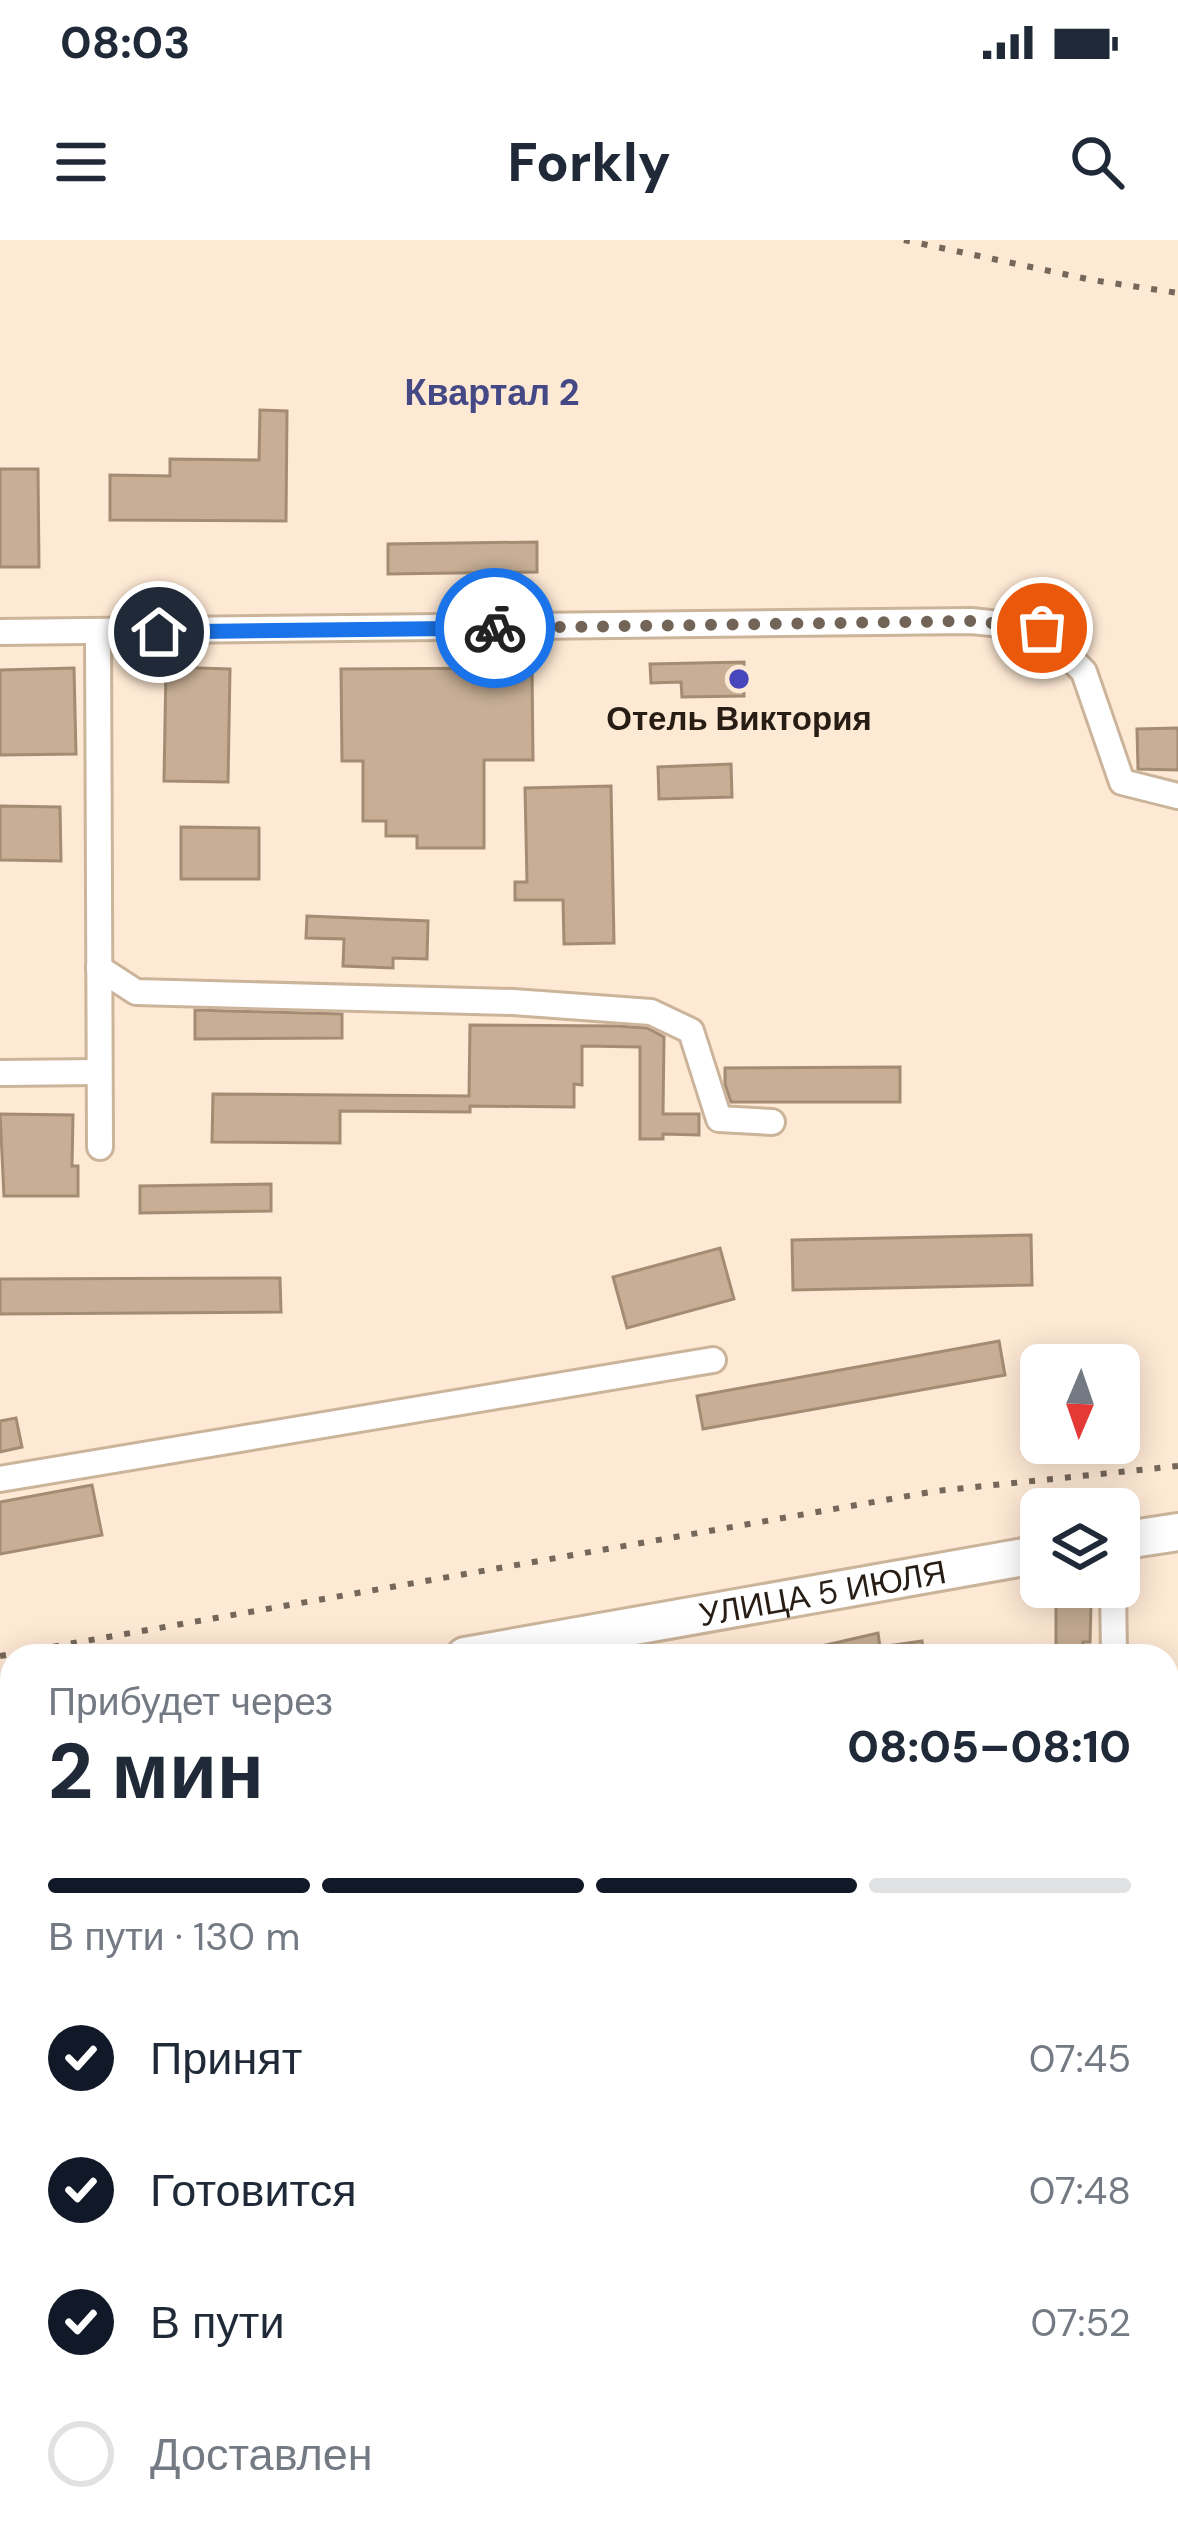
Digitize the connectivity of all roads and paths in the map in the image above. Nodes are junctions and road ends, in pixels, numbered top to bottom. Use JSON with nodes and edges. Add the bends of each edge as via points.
{"nodes":[{"id":1,"x":0,"y":632,"type":"edge"},
{"id":2,"x":98,"y":633,"type":"junction"},
{"id":3,"x":1178,"y":796,"type":"edge"},
{"id":4,"x":99,"y":968,"type":"junction"},
{"id":5,"x":0,"y":1072,"type":"edge"},
{"id":6,"x":99,"y":1072,"type":"junction"},
{"id":7,"x":772,"y":1122,"type":"dead end"},
{"id":8,"x":100,"y":1147,"type":"dead end"},
{"id":9,"x":713,"y":1360,"type":"dead end"},
{"id":10,"x":0,"y":1479,"type":"edge"},
{"id":11,"x":1178,"y":1532,"type":"edge"},
{"id":12,"x":1140,"y":1538,"type":"edge"},
{"id":13,"x":1020,"y":1558,"type":"edge"},
{"id":14,"x":1113,"y":1608,"type":"edge"},
{"id":15,"x":561,"y":1644,"type":"edge"},
{"id":16,"x":1114,"y":1644,"type":"edge"}],
"edges":[{"from":1,"to":2,"type":"street"},
{"from":2,"to":3,"type":"street","via":[[971,621],[1042,628],[1084,672],[1122,782]]},
{"from":2,"to":4,"type":"street"},
{"from":4,"to":6,"type":"street"},
{"from":4,"to":7,"type":"street","via":[[136,992],[651,1012],[691,1031],[719,1119]]},
{"from":5,"to":6,"type":"street"},
{"from":6,"to":8,"type":"street"},
{"from":9,"to":10,"type":"street"},
{"from":11,"to":12,"type":"highway"},
{"from":13,"to":15,"type":"highway","name":"УЛИЦА 5 ИЮЛЯ"},
{"from":14,"to":16,"type":"street"}]}
